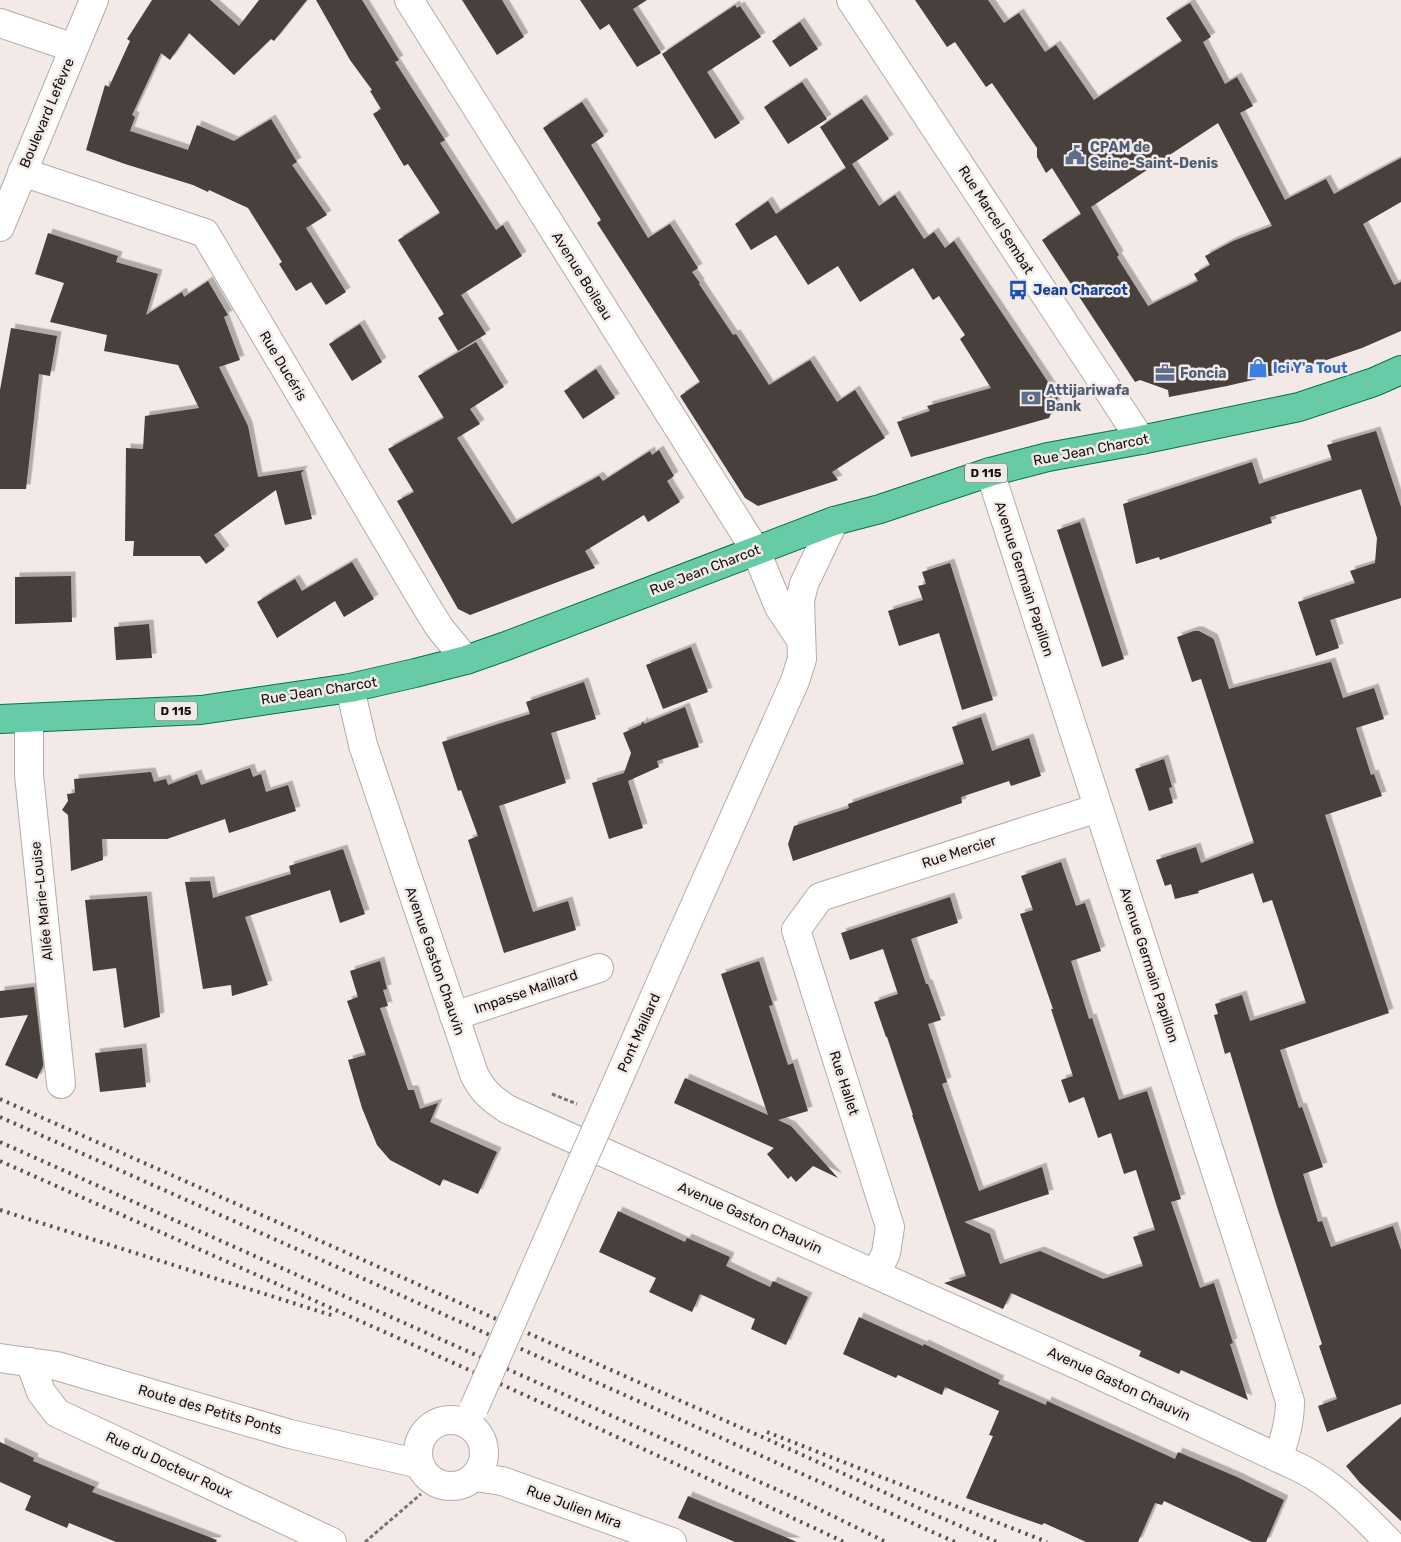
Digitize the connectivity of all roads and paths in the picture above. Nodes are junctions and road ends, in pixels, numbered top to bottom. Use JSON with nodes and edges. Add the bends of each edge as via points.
{"nodes":[{"id":1,"x":94,"y":0,"type":"edge"},
{"id":2,"x":409,"y":0,"type":"edge"},
{"id":3,"x":851,"y":0,"type":"edge"},
{"id":4,"x":0,"y":23,"type":"edge"},
{"id":5,"x":74,"y":48,"type":"junction"},
{"id":6,"x":22,"y":172,"type":"junction"},
{"id":7,"x":0,"y":227,"type":"edge"},
{"id":8,"x":1401,"y":370,"type":"edge"},
{"id":9,"x":1141,"y":440,"type":"junction"},
{"id":10,"x":990,"y":472,"type":"junction"},
{"id":11,"x":834,"y":521,"type":"junction"},
{"id":12,"x":756,"y":551,"type":"junction"},
{"id":13,"x":801,"y":640,"type":"junction"},
{"id":14,"x":466,"y":660,"type":"junction"},
{"id":15,"x":350,"y":688,"type":"junction"},
{"id":16,"x":28,"y":718,"type":"junction"},
{"id":17,"x":0,"y":719,"type":"edge"},
{"id":18,"x":1098,"y":808,"type":"junction"},
{"id":19,"x":820,"y":897,"type":"joint"},
{"id":20,"x":599,"y":968,"type":"dead end"},
{"id":21,"x":454,"y":1016,"type":"junction"},
{"id":22,"x":62,"y":1084,"type":"dead end"},
{"id":23,"x":544,"y":1090,"type":"dead end"},
{"id":24,"x":578,"y":1104,"type":"dead end"},
{"id":25,"x":876,"y":1274,"type":"junction"},
{"id":26,"x":0,"y":1358,"type":"edge"},
{"id":27,"x":30,"y":1362,"type":"junction"},
{"id":28,"x":471,"y":1416,"type":"junction"},
{"id":29,"x":1278,"y":1458,"type":"junction"},
{"id":30,"x":427,"y":1473,"type":"junction"},
{"id":31,"x":476,"y":1477,"type":"junction"},
{"id":32,"x":332,"y":1542,"type":"edge"},
{"id":33,"x":365,"y":1542,"type":"edge"},
{"id":34,"x":672,"y":1542,"type":"edge"},
{"id":35,"x":1390,"y":1542,"type":"edge"}],
"edges":[{"from":1,"to":5,"type":"street","name":"Boulevard Lefèvre"},
{"from":2,"to":12,"type":"street","name":"Avenue Boileau"},
{"from":3,"to":9,"type":"street","name":"Rue Marcel Sembat"},
{"from":4,"to":5,"type":"street"},
{"from":5,"to":6,"type":"street","name":"Boulevard Lefèvre"},
{"from":6,"to":7,"type":"street","name":"Boulevard Lefèvre"},
{"from":6,"to":14,"type":"street","name":"Rue Ducéris","via":[[205,233],[423,601]]},
{"from":8,"to":9,"type":"main road","name":"Rue Jean Charcot","number":"D 115","via":[[1299,407]]},
{"from":9,"to":10,"type":"main road","name":"Rue Jean Charcot","number":"D 115","via":[[1048,457]]},
{"from":10,"to":11,"type":"main road","name":"Rue Jean Charcot","number":"D 115"},
{"from":10,"to":18,"type":"street","name":"Avenue Germain Papillon"},
{"from":11,"to":12,"type":"main road","name":"Rue Jean Charcot","number":"D 115"},
{"from":11,"to":13,"type":"street","name":"Pont Maillard","via":[[804,584],[800,601]]},
{"from":12,"to":13,"type":"street","via":[[779,607]]},
{"from":12,"to":14,"type":"main road","name":"Rue Jean Charcot","number":"D 115"},
{"from":13,"to":28,"type":"street","name":"Pont Maillard","bridge":true,"via":[[802,659],[795,681]]},
{"from":14,"to":15,"type":"main road","name":"Rue Jean Charcot","number":"D 115"},
{"from":15,"to":16,"type":"main road","name":"Rue Jean Charcot","number":"D 115","via":[[201,710]]},
{"from":15,"to":21,"type":"street","name":"Avenue Gaston Chauvin","via":[[363,745]]},
{"from":16,"to":17,"type":"main road","name":"Rue Jean Charcot","number":"D 115"},
{"from":16,"to":22,"type":"street","name":"Allée Marie-Louise","via":[[29,775]]},
{"from":18,"to":19,"type":"street","name":"Rue Mercier"},
{"from":18,"to":29,"type":"street","name":"Avenue Germain Papillon","via":[[1290,1401],[1290,1418]]},
{"from":19,"to":25,"type":"street","name":"Rue Hallet","via":[[796,930],[890,1227],[886,1253]]},
{"from":20,"to":21,"type":"street","name":"Impasse Maillard"},
{"from":21,"to":25,"type":"street","name":"Avenue Gaston Chauvin","via":[[480,1086],[507,1109]]},
{"from":23,"to":24,"type":"path"},
{"from":25,"to":29,"type":"street","name":"Avenue Gaston Chauvin"},
{"from":26,"to":27,"type":"street","name":"Route des Petits Ponts"},
{"from":27,"to":30,"type":"street","name":"Route des Petits Ponts","via":[[57,1366]]},
{"from":27,"to":32,"type":"street","name":"Rue du Docteur Roux","via":[[41,1392],[57,1413]]},
{"from":28,"to":30,"type":"street","via":[[438,1423],[423,1435],[418,1454]]},
{"from":28,"to":31,"type":"street","via":[[482,1439],[485,1458]]},
{"from":29,"to":35,"type":"street","name":"Avenue Gaston Chauvin","via":[[1320,1478]]},
{"from":30,"to":31,"type":"street","via":[[444,1486],[456,1486]]},
{"from":30,"to":33,"type":"path"},
{"from":31,"to":34,"type":"street","name":"Rue Julien Mira","via":[[502,1481]]}]}
